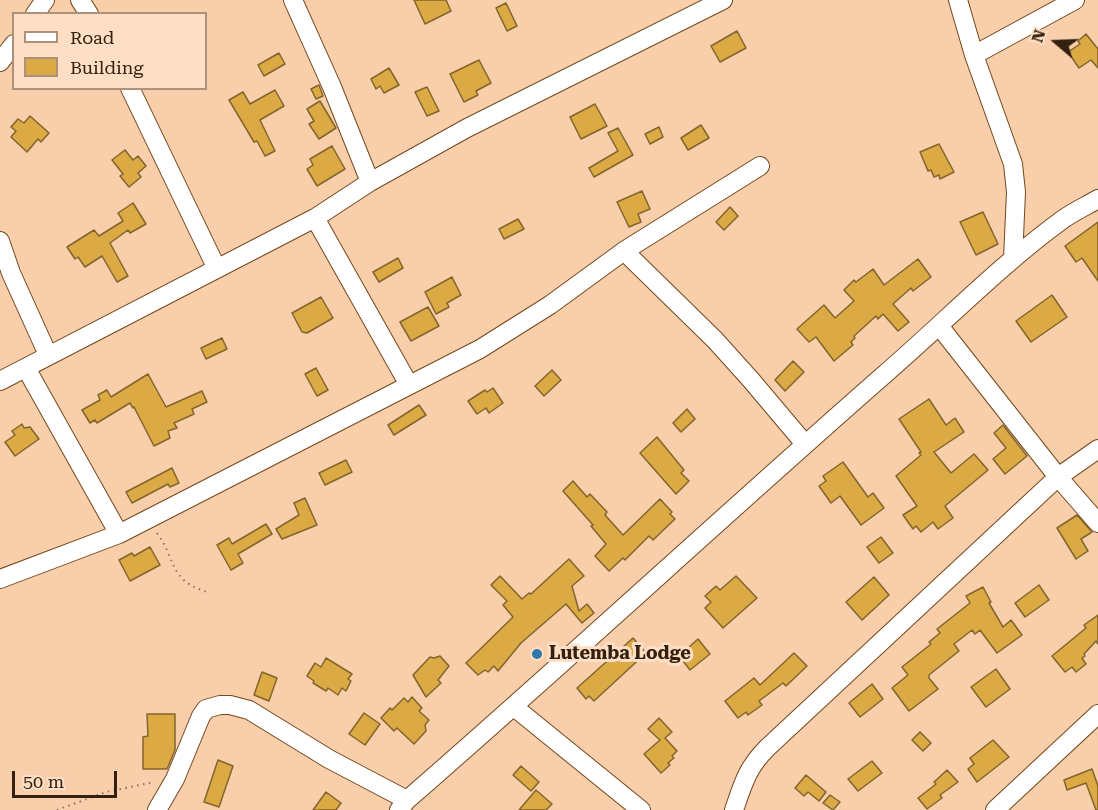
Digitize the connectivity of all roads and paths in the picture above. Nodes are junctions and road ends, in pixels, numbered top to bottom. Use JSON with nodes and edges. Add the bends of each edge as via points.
{"nodes":[{"id":1,"x":723,"y":0,"type":"edge"},
{"id":2,"x":958,"y":0,"type":"edge"},
{"id":3,"x":1076,"y":0,"type":"edge"},
{"id":4,"x":296,"y":1,"type":"edge"},
{"id":5,"x":12,"y":47,"type":"edge"},
{"id":6,"x":974,"y":55,"type":"junction"},
{"id":7,"x":0,"y":62,"type":"edge"},
{"id":8,"x":131,"y":90,"type":"edge"},
{"id":9,"x":760,"y":166,"type":"dead end"},
{"id":10,"x":370,"y":182,"type":"junction"},
{"id":11,"x":1098,"y":199,"type":"edge"},
{"id":12,"x":315,"y":218,"type":"junction"},
{"id":13,"x":0,"y":241,"type":"edge"},
{"id":14,"x":624,"y":251,"type":"junction"},
{"id":15,"x":1013,"y":259,"type":"junction"},
{"id":16,"x":217,"y":269,"type":"junction"},
{"id":17,"x":940,"y":327,"type":"junction"},
{"id":18,"x":48,"y":355,"type":"junction"},
{"id":19,"x":26,"y":368,"type":"junction"},
{"id":20,"x":0,"y":381,"type":"edge"},
{"id":21,"x":409,"y":385,"type":"junction"},
{"id":22,"x":805,"y":444,"type":"junction"},
{"id":23,"x":1098,"y":449,"type":"edge"},
{"id":24,"x":1058,"y":477,"type":"junction"},
{"id":25,"x":1098,"y":523,"type":"edge"},
{"id":26,"x":139,"y":524,"type":"junction"},
{"id":27,"x":119,"y":534,"type":"junction"},
{"id":28,"x":0,"y":579,"type":"edge"},
{"id":29,"x":207,"y":592,"type":"dead end"},
{"id":30,"x":514,"y":707,"type":"junction"},
{"id":31,"x":1098,"y":714,"type":"edge"},
{"id":32,"x":175,"y":779,"type":"junction"},
{"id":33,"x":403,"y":805,"type":"edge"},
{"id":34,"x":637,"y":809,"type":"edge"},
{"id":35,"x":57,"y":810,"type":"edge"},
{"id":36,"x":157,"y":810,"type":"edge"},
{"id":37,"x":734,"y":810,"type":"edge"},
{"id":38,"x":995,"y":810,"type":"edge"}],
"edges":[{"from":1,"to":10,"type":"street","via":[[467,128]]},
{"from":2,"to":6,"type":"street"},
{"from":3,"to":6,"type":"street"},
{"from":4,"to":10,"type":"street"},
{"from":5,"to":7,"type":"street"},
{"from":6,"to":15,"type":"street","via":[[1013,164]]},
{"from":8,"to":16,"type":"street"},
{"from":9,"to":14,"type":"street"},
{"from":10,"to":12,"type":"street"},
{"from":11,"to":15,"type":"street","via":[[1064,218]]},
{"from":12,"to":16,"type":"street"},
{"from":12,"to":21,"type":"street"},
{"from":13,"to":18,"type":"street"},
{"from":14,"to":21,"type":"street","via":[[550,305],[480,349]]},
{"from":14,"to":22,"type":"street","via":[[715,340]]},
{"from":15,"to":17,"type":"street"},
{"from":16,"to":18,"type":"street"},
{"from":17,"to":22,"type":"street"},
{"from":17,"to":24,"type":"street"},
{"from":18,"to":19,"type":"street"},
{"from":19,"to":20,"type":"street"},
{"from":19,"to":27,"type":"street"},
{"from":21,"to":26,"type":"street"},
{"from":22,"to":30,"type":"street"},
{"from":23,"to":24,"type":"street"},
{"from":24,"to":25,"type":"street"},
{"from":24,"to":37,"type":"street","via":[[766,748],[753,762]]},
{"from":26,"to":27,"type":"street"},
{"from":26,"to":29,"type":"path","via":[[160,537],[180,577]]},
{"from":27,"to":28,"type":"street"},
{"from":30,"to":33,"type":"street"},
{"from":30,"to":34,"type":"street"},
{"from":31,"to":38,"type":"street"},
{"from":32,"to":33,"type":"street","via":[[204,712],[226,704],[249,710]]},
{"from":32,"to":35,"type":"path","via":[[106,792]]},
{"from":32,"to":36,"type":"street"}]}
